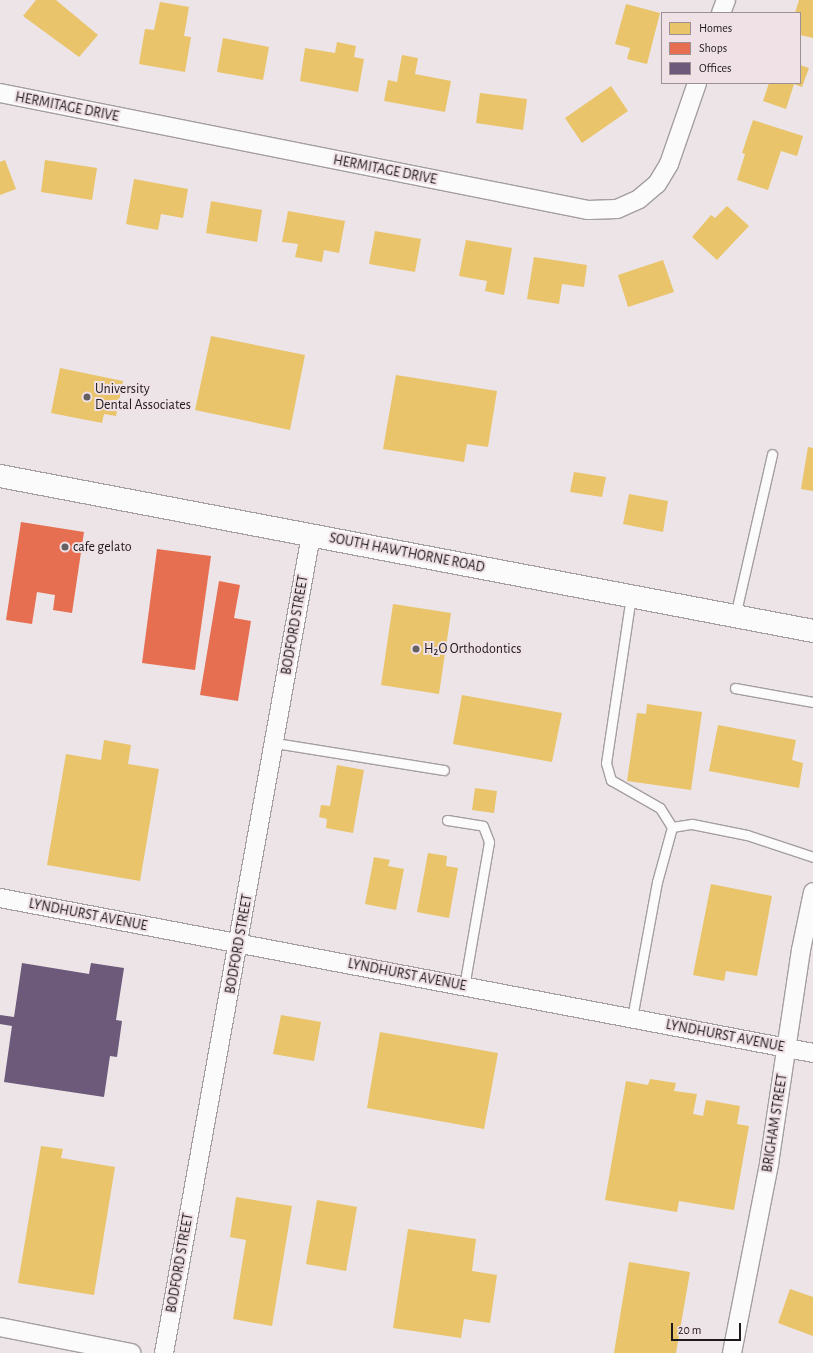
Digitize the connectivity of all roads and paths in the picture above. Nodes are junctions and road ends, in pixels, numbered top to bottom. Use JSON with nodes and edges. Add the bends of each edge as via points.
{"nodes":[{"id":1,"x":726,"y":0,"type":"edge"},
{"id":2,"x":721,"y":12,"type":"edge"},
{"id":3,"x":697,"y":84,"type":"edge"},
{"id":4,"x":0,"y":93,"type":"edge"},
{"id":5,"x":772,"y":454,"type":"dead end"},
{"id":6,"x":0,"y":476,"type":"edge"},
{"id":7,"x":311,"y":535,"type":"junction"},
{"id":8,"x":631,"y":596,"type":"junction"},
{"id":9,"x":735,"y":616,"type":"junction"},
{"id":10,"x":813,"y":631,"type":"edge"},
{"id":11,"x":735,"y":688,"type":"dead end"},
{"id":12,"x":813,"y":702,"type":"edge"},
{"id":13,"x":275,"y":743,"type":"junction"},
{"id":14,"x":444,"y":770,"type":"dead end"},
{"id":15,"x":447,"y":820,"type":"dead end"},
{"id":16,"x":672,"y":826,"type":"junction"},
{"id":17,"x":813,"y":857,"type":"edge"},
{"id":18,"x":813,"y":892,"type":"edge"},
{"id":19,"x":0,"y":898,"type":"edge"},
{"id":20,"x":240,"y":942,"type":"junction"},
{"id":21,"x":464,"y":986,"type":"junction"},
{"id":22,"x":632,"y":1018,"type":"junction"},
{"id":23,"x":787,"y":1048,"type":"junction"},
{"id":24,"x":813,"y":1053,"type":"edge"},
{"id":25,"x":0,"y":1327,"type":"edge"},
{"id":26,"x":131,"y":1353,"type":"edge"},
{"id":27,"x":164,"y":1353,"type":"edge"},
{"id":28,"x":732,"y":1353,"type":"edge"}],
"edges":[{"from":1,"to":2,"type":"street"},
{"from":3,"to":4,"type":"street","name":"HERMITAGE DRIVE","via":[[669,164],[657,184],[639,200],[618,209],[588,210]]},
{"from":5,"to":9,"type":"lane"},
{"from":6,"to":7,"type":"main road","name":"SOUTH HAWTHORNE ROAD"},
{"from":7,"to":8,"type":"main road","name":"SOUTH HAWTHORNE ROAD"},
{"from":7,"to":13,"type":"street","name":"BODFORD STREET"},
{"from":8,"to":9,"type":"main road","name":"SOUTH HAWTHORNE ROAD"},
{"from":8,"to":16,"type":"lane","via":[[606,763],[611,780],[660,808]]},
{"from":9,"to":10,"type":"main road","name":"SOUTH HAWTHORNE ROAD"},
{"from":11,"to":12,"type":"lane"},
{"from":13,"to":14,"type":"lane"},
{"from":13,"to":20,"type":"street","name":"BODFORD STREET"},
{"from":15,"to":21,"type":"lane","via":[[483,826],[489,842]]},
{"from":16,"to":17,"type":"lane","via":[[692,824],[747,835]]},
{"from":16,"to":22,"type":"lane","via":[[657,882]]},
{"from":18,"to":23,"type":"street","name":"BRIGHAM STREET","via":[[801,950]]},
{"from":19,"to":20,"type":"street","name":"LYNDHURST AVENUE"},
{"from":20,"to":21,"type":"street","name":"LYNDHURST AVENUE"},
{"from":20,"to":27,"type":"street","name":"BODFORD STREET"},
{"from":21,"to":22,"type":"street","name":"LYNDHURST AVENUE"},
{"from":22,"to":23,"type":"street","name":"LYNDHURST AVENUE"},
{"from":23,"to":24,"type":"street","name":"LYNDHURST AVENUE"},
{"from":23,"to":28,"type":"street","name":"BRIGHAM STREET","via":[[769,1164]]},
{"from":25,"to":26,"type":"street"}]}
